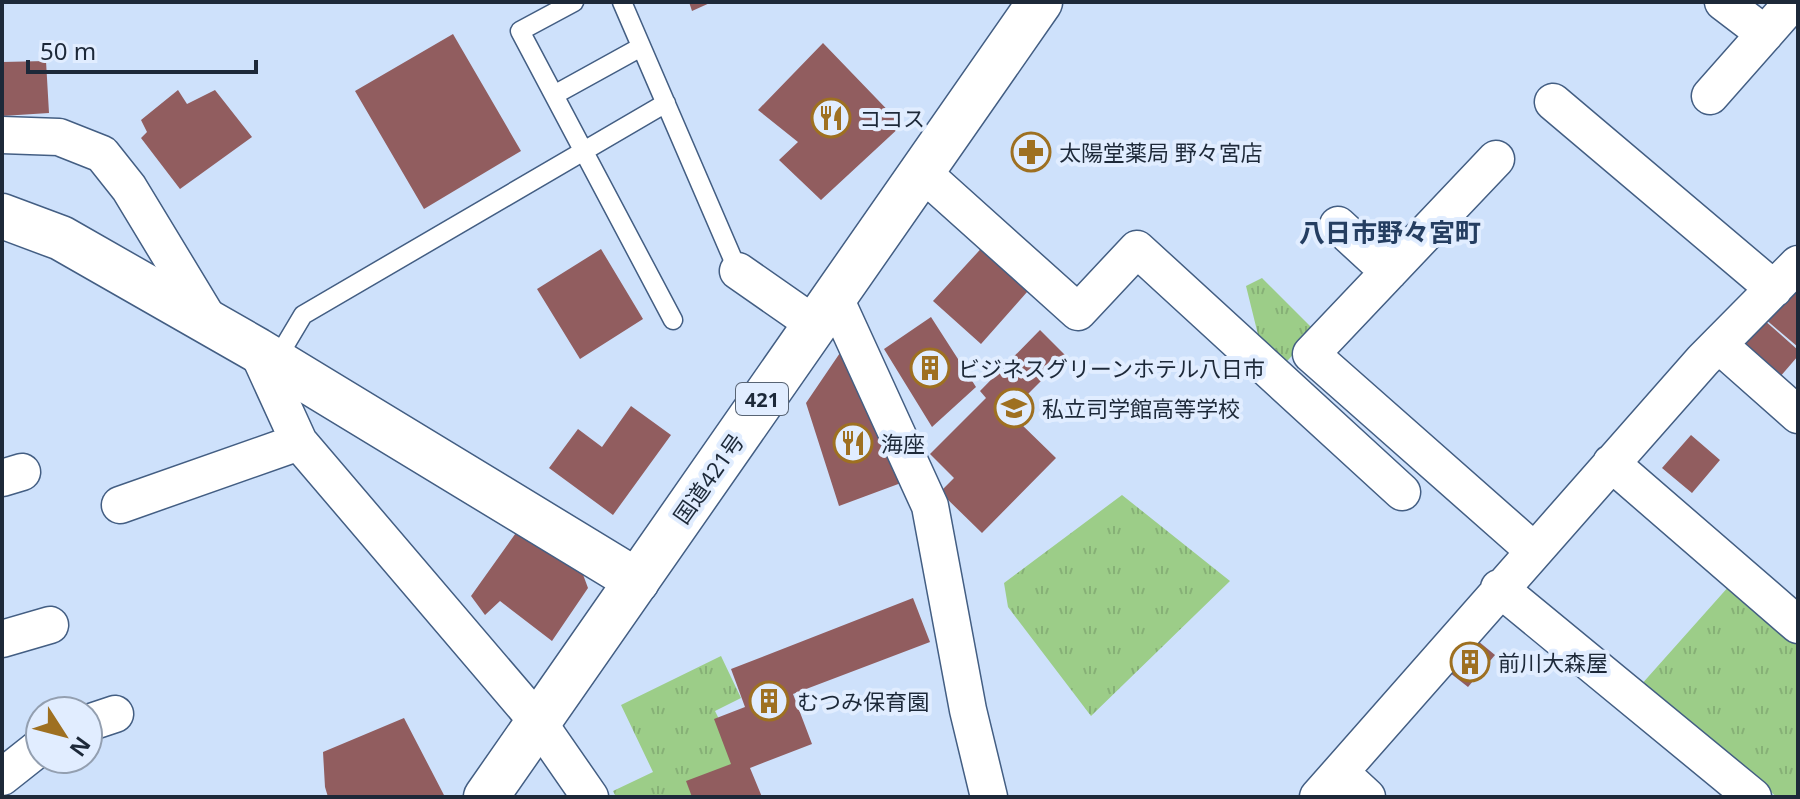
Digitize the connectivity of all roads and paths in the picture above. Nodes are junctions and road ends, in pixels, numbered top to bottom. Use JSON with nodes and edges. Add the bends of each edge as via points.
{"nodes":[{"id":1,"x":574,"y":2,"type":"edge"},
{"id":2,"x":622,"y":2,"type":"edge"},
{"id":3,"x":1040,"y":2,"type":"edge"},
{"id":4,"x":1723,"y":2,"type":"edge"},
{"id":5,"x":1793,"y":2,"type":"edge"},
{"id":6,"x":1765,"y":34,"type":"junction"},
{"id":7,"x":641,"y":47,"type":"junction"},
{"id":8,"x":554,"y":95,"type":"junction"},
{"id":9,"x":1710,"y":96,"type":"dead end"},
{"id":10,"x":1553,"y":102,"type":"dead end"},
{"id":11,"x":666,"y":103,"type":"junction"},
{"id":12,"x":2,"y":135,"type":"edge"},
{"id":13,"x":583,"y":150,"type":"junction"},
{"id":14,"x":1496,"y":159,"type":"dead end"},
{"id":15,"x":922,"y":172,"type":"junction"},
{"id":16,"x":2,"y":216,"type":"edge"},
{"id":17,"x":1338,"y":225,"type":"dead end"},
{"id":18,"x":738,"y":271,"type":"joint"},
{"id":19,"x":1389,"y":272,"type":"junction"},
{"id":20,"x":1786,"y":277,"type":"edge"},
{"id":21,"x":824,"y":310,"type":"junction"},
{"id":22,"x":673,"y":320,"type":"dead end"},
{"id":23,"x":212,"y":325,"type":"junction"},
{"id":24,"x":1719,"y":345,"type":"junction"},
{"id":25,"x":266,"y":356,"type":"junction"},
{"id":26,"x":1798,"y":415,"type":"edge"},
{"id":27,"x":299,"y":442,"type":"junction"},
{"id":28,"x":1611,"y":463,"type":"junction"},
{"id":29,"x":1402,"y":492,"type":"dead end"},
{"id":30,"x":120,"y":505,"type":"dead end"},
{"id":31,"x":1533,"y":550,"type":"junction"},
{"id":32,"x":637,"y":581,"type":"junction"},
{"id":33,"x":1499,"y":588,"type":"junction"},
{"id":34,"x":50,"y":625,"type":"dead end"},
{"id":35,"x":1798,"y":625,"type":"edge"},
{"id":36,"x":2,"y":639,"type":"edge"},
{"id":37,"x":538,"y":722,"type":"junction"},
{"id":38,"x":24,"y":760,"type":"edge"},
{"id":39,"x":2,"y":777,"type":"edge"},
{"id":40,"x":1329,"y":784,"type":"edge"},
{"id":41,"x":486,"y":797,"type":"edge"},
{"id":42,"x":590,"y":797,"type":"edge"},
{"id":43,"x":989,"y":797,"type":"edge"},
{"id":44,"x":1367,"y":797,"type":"edge"},
{"id":45,"x":1753,"y":797,"type":"edge"}],
"edges":[{"from":1,"to":8,"type":"lane","via":[[520,31]]},
{"from":2,"to":7,"type":"lane"},
{"from":3,"to":15,"type":"main road","name":"国道421号","number":"421"},
{"from":4,"to":6,"type":"street"},
{"from":5,"to":6,"type":"street"},
{"from":6,"to":9,"type":"street"},
{"from":7,"to":8,"type":"lane"},
{"from":7,"to":11,"type":"lane"},
{"from":8,"to":13,"type":"lane"},
{"from":10,"to":20,"type":"street"},
{"from":11,"to":13,"type":"lane"},
{"from":11,"to":18,"type":"lane"},
{"from":12,"to":23,"type":"street","via":[[59,137],[102,154],[129,188]]},
{"from":13,"to":22,"type":"lane"},
{"from":13,"to":25,"type":"lane","via":[[303,315]]},
{"from":14,"to":19,"type":"street"},
{"from":15,"to":21,"type":"main road","name":"国道421号","number":"421"},
{"from":15,"to":29,"type":"street","via":[[1078,312],[1137,249]]},
{"from":16,"to":23,"type":"main road","via":[[61,238]]},
{"from":17,"to":19,"type":"street"},
{"from":18,"to":21,"type":"street"},
{"from":19,"to":31,"type":"street","via":[[1311,354]]},
{"from":20,"to":24,"type":"street"},
{"from":21,"to":32,"type":"main road","name":"国道421号","number":"421"},
{"from":21,"to":43,"type":"street","via":[[930,506]]},
{"from":23,"to":25,"type":"main road"},
{"from":24,"to":26,"type":"street"},
{"from":24,"to":28,"type":"street"},
{"from":25,"to":27,"type":"street"},
{"from":25,"to":32,"type":"main road"},
{"from":27,"to":30,"type":"street"},
{"from":27,"to":37,"type":"street"},
{"from":28,"to":31,"type":"street"},
{"from":28,"to":35,"type":"street"},
{"from":31,"to":33,"type":"street"},
{"from":32,"to":37,"type":"main road","name":"国道421号","number":"421"},
{"from":33,"to":40,"type":"street"},
{"from":33,"to":45,"type":"street"},
{"from":34,"to":36,"type":"street"},
{"from":37,"to":41,"type":"main road","name":"国道421号","number":"421"},
{"from":37,"to":42,"type":"street"},
{"from":38,"to":39,"type":"street"},
{"from":40,"to":44,"type":"street"}]}
